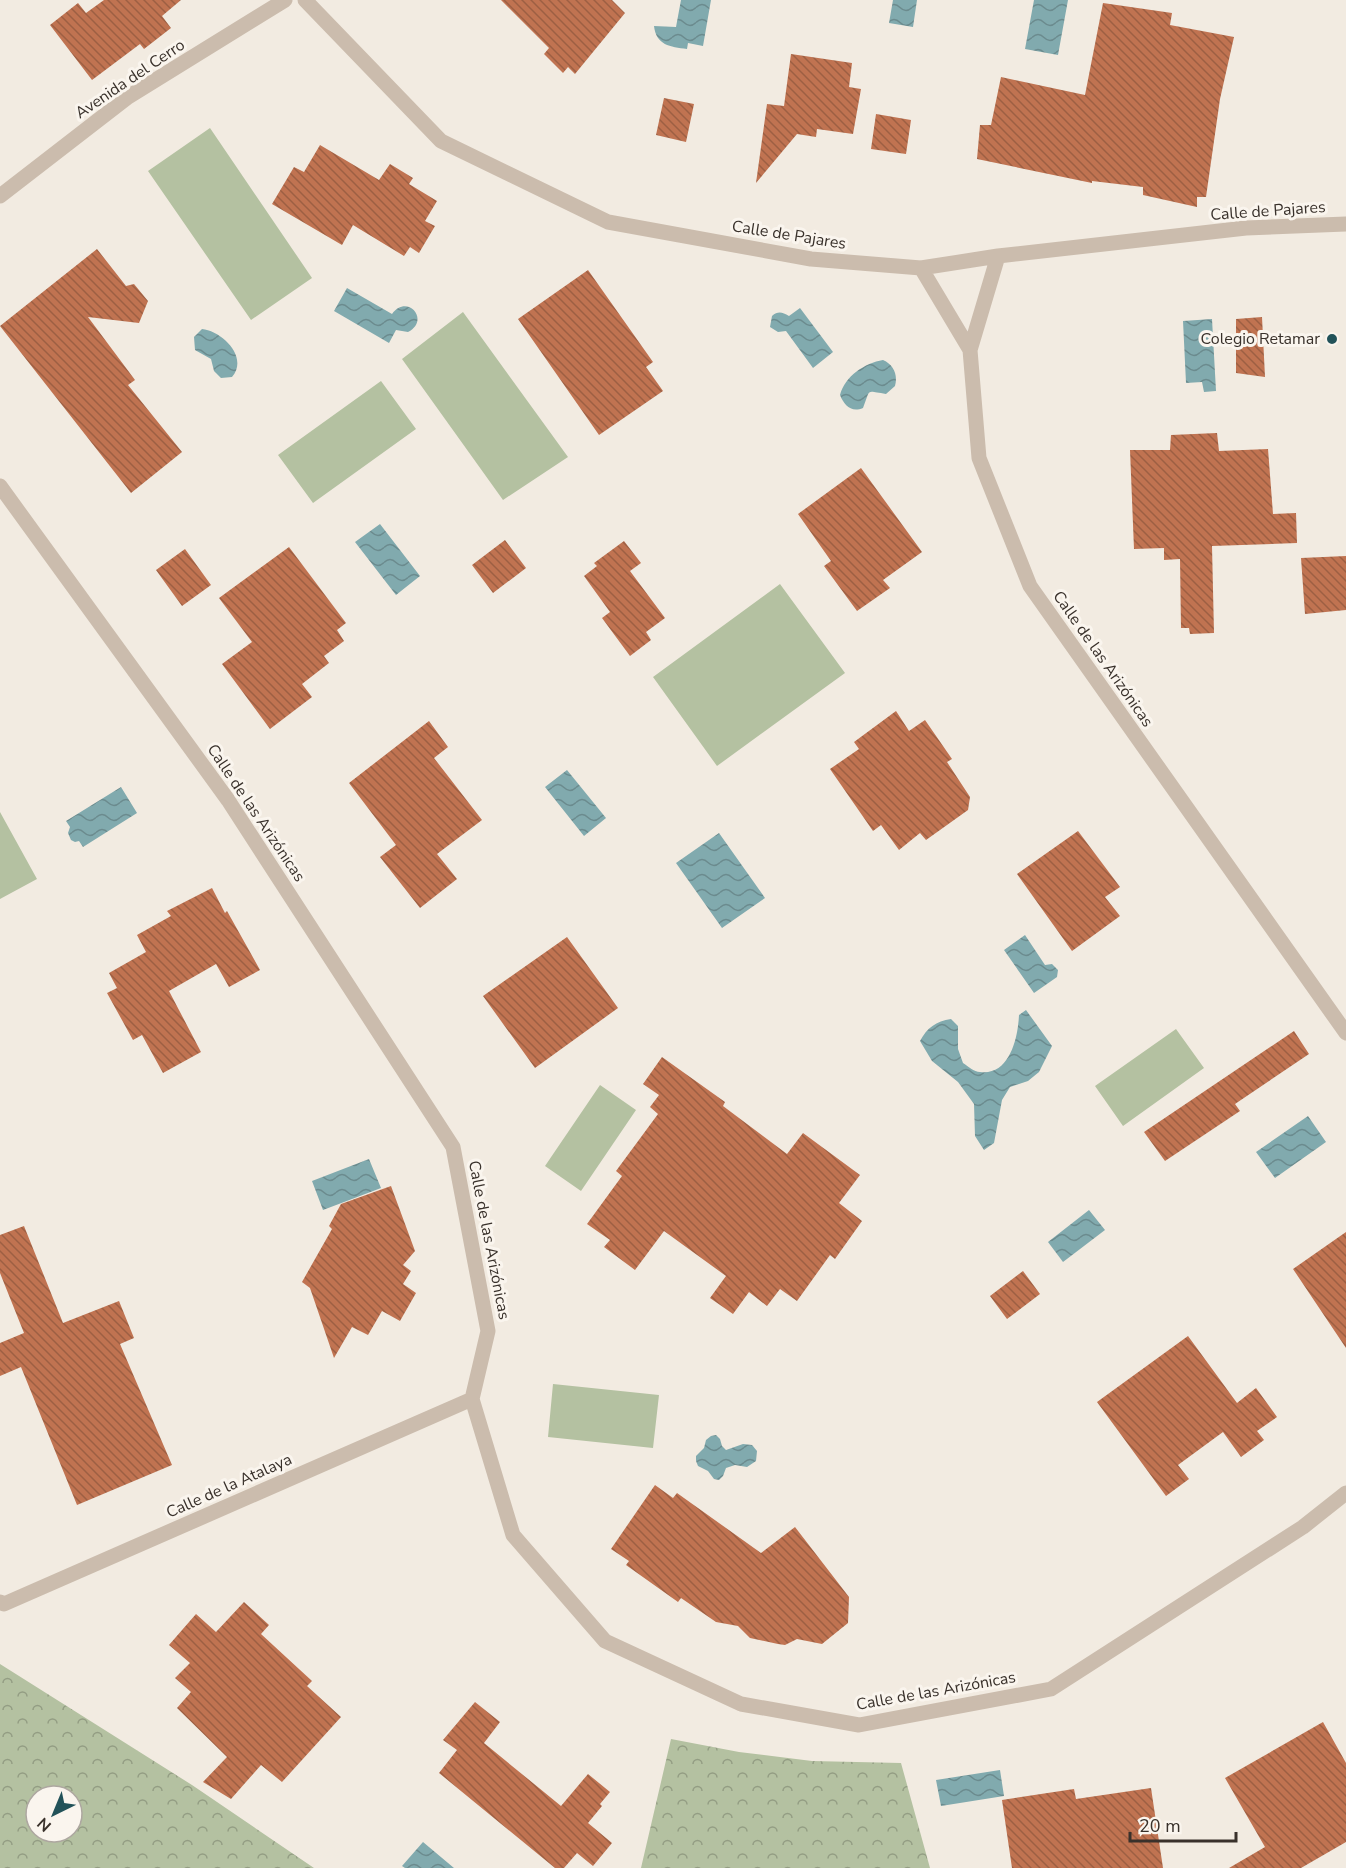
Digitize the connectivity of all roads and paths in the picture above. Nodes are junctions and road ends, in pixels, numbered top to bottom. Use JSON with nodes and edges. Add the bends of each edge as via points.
{"nodes":[{"id":1,"x":285,"y":0,"type":"edge"},
{"id":2,"x":305,"y":0,"type":"edge"},
{"id":3,"x":0,"y":196,"type":"edge"},
{"id":4,"x":1346,"y":224,"type":"edge"},
{"id":5,"x":998,"y":256,"type":"junction"},
{"id":6,"x":921,"y":268,"type":"junction"},
{"id":7,"x":970,"y":350,"type":"junction"},
{"id":8,"x":0,"y":486,"type":"edge"},
{"id":9,"x":1346,"y":1033,"type":"edge"},
{"id":10,"x":472,"y":1399,"type":"junction"},
{"id":11,"x":1346,"y":1493,"type":"edge"},
{"id":12,"x":0,"y":1602,"type":"edge"}],
"edges":[{"from":1,"to":3,"type":"street","name":"Avenida del Cerro","via":[[128,98]]},
{"from":2,"to":6,"type":"street","name":"Calle de Pajares","via":[[441,141],[608,222],[811,260]]},
{"from":4,"to":5,"type":"street","name":"Calle de Pajares","via":[[1246,228]]},
{"from":5,"to":6,"type":"street","name":"Calle de Pajares"},
{"from":5,"to":7,"type":"street","name":"Calle de las Arizónicas"},
{"from":6,"to":7,"type":"street"},
{"from":7,"to":9,"type":"street","name":"Calle de las Arizónicas","via":[[980,458],[1030,586]]},
{"from":8,"to":10,"type":"street","name":"Calle de las Arizónicas","via":[[228,800],[453,1147],[488,1331]]},
{"from":10,"to":11,"type":"street","name":"Calle de las Arizónicas","via":[[513,1535],[605,1641],[741,1704],[859,1725],[1051,1689],[1303,1527]]},
{"from":10,"to":12,"type":"street","name":"Calle de la Atalaya","via":[[4,1604]]}]}
